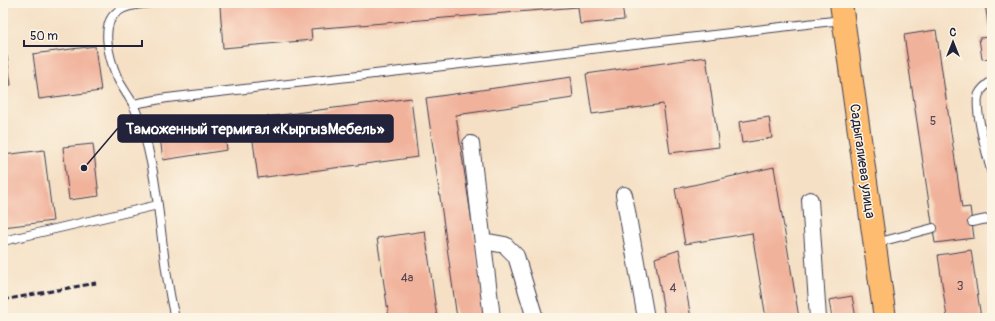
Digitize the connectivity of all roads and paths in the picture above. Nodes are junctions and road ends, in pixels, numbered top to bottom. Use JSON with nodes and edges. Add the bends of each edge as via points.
{"nodes":[{"id":1,"x":150,"y":3,"type":"edge"},
{"id":2,"x":842,"y":11,"type":"edge"},
{"id":3,"x":992,"y":82,"type":"edge"},
{"id":4,"x":133,"y":104,"type":"junction"},
{"id":5,"x":471,"y":144,"type":"dead end"},
{"id":6,"x":992,"y":174,"type":"edge"},
{"id":7,"x":624,"y":194,"type":"dead end"},
{"id":8,"x":810,"y":200,"type":"dead end"},
{"id":9,"x":158,"y":205,"type":"junction"},
{"id":10,"x":992,"y":218,"type":"edge"},
{"id":11,"x":972,"y":222,"type":"dead end"},
{"id":12,"x":933,"y":228,"type":"dead end"},
{"id":13,"x":3,"y":241,"type":"edge"},
{"id":14,"x":483,"y":242,"type":"junction"},
{"id":15,"x":874,"y":244,"type":"junction"},
{"id":16,"x":175,"y":318,"type":"edge"},
{"id":17,"x":492,"y":318,"type":"edge"},
{"id":18,"x":535,"y":318,"type":"edge"},
{"id":19,"x":646,"y":318,"type":"edge"},
{"id":20,"x":818,"y":318,"type":"edge"},
{"id":21,"x":885,"y":318,"type":"edge"}],
"edges":[{"from":1,"to":4,"type":"lane","via":[[127,7],[116,13],[109,22],[111,58],[117,77]]},
{"from":2,"to":4,"type":"lane"},
{"from":2,"to":15,"type":"main road","name":"Садыгалиева улица"},
{"from":3,"to":6,"type":"lane","via":[[985,85],[979,95],[977,108]]},
{"from":4,"to":9,"type":"lane","via":[[143,127]]},
{"from":5,"to":14,"type":"street"},
{"from":7,"to":19,"type":"street"},
{"from":8,"to":20,"type":"street"},
{"from":9,"to":13,"type":"lane"},
{"from":9,"to":16,"type":"lane"},
{"from":10,"to":11,"type":"lane"},
{"from":12,"to":15,"type":"lane"},
{"from":14,"to":17,"type":"street"},
{"from":14,"to":18,"type":"street","via":[[505,245],[516,256]]},
{"from":15,"to":21,"type":"main road","name":"Садыгалиева улица"}]}
